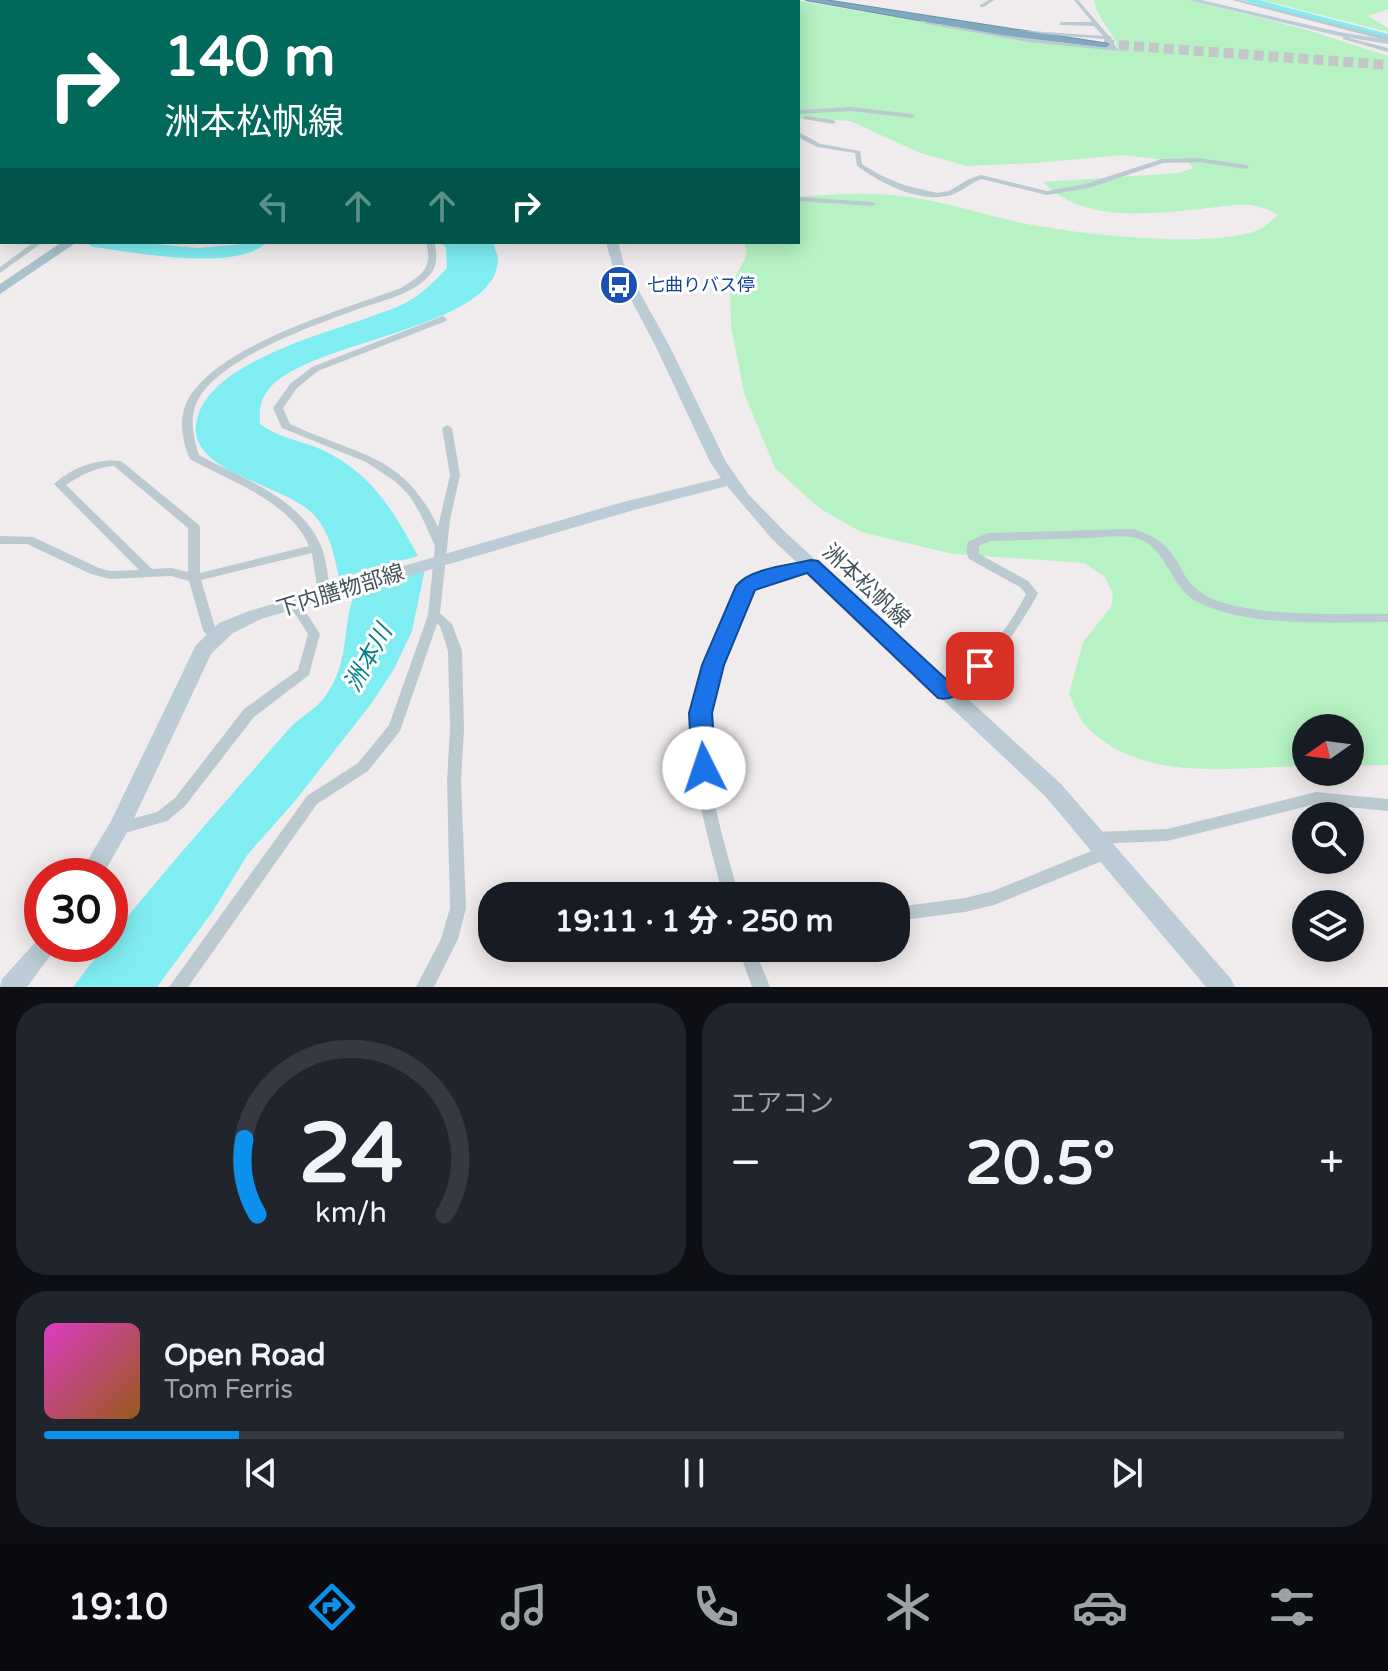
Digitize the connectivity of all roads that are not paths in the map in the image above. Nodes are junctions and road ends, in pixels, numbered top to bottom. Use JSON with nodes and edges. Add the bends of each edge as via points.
{"nodes":[{"id":1,"x":810,"y":0,"type":"edge"},
{"id":2,"x":992,"y":0,"type":"edge"},
{"id":3,"x":1076,"y":0,"type":"edge"},
{"id":4,"x":1192,"y":0,"type":"edge"},
{"id":5,"x":1234,"y":0,"type":"edge"},
{"id":6,"x":982,"y":6,"type":"dead end"},
{"id":7,"x":920,"y":19,"type":"junction"},
{"id":8,"x":1061,"y":24,"type":"dead end"},
{"id":9,"x":1097,"y":24,"type":"junction"},
{"id":10,"x":1345,"y":32,"type":"junction"},
{"id":11,"x":1388,"y":40,"type":"edge"},
{"id":12,"x":1107,"y":41,"type":"junction"},
{"id":13,"x":1388,"y":50,"type":"edge"},
{"id":14,"x":847,"y":109,"type":"junction"},
{"id":15,"x":871,"y":112,"type":"dead end"},
{"id":16,"x":800,"y":114,"type":"edge"},
{"id":17,"x":800,"y":114,"type":"edge"},
{"id":18,"x":912,"y":116,"type":"dead end"},
{"id":19,"x":834,"y":119,"type":"dead end"},
{"id":20,"x":800,"y":135,"type":"edge"},
{"id":21,"x":1246,"y":167,"type":"dead end"},
{"id":22,"x":800,"y":199,"type":"edge"},
{"id":23,"x":872,"y":204,"type":"dead end"},
{"id":24,"x":36,"y":244,"type":"edge"},
{"id":25,"x":67,"y":244,"type":"edge"},
{"id":26,"x":431,"y":244,"type":"edge"},
{"id":27,"x":612,"y":244,"type":"edge"},
{"id":28,"x":0,"y":271,"type":"edge"},
{"id":29,"x":2,"y":287,"type":"edge"},
{"id":30,"x":443,"y":319,"type":"dead end"},
{"id":31,"x":447,"y":428,"type":"dead end"},
{"id":32,"x":730,"y":481,"type":"junction"},
{"id":33,"x":0,"y":540,"type":"edge"},
{"id":34,"x":317,"y":548,"type":"junction"},
{"id":35,"x":436,"y":558,"type":"junction"},
{"id":36,"x":811,"y":566,"type":"junction"},
{"id":37,"x":147,"y":571,"type":"junction"},
{"id":38,"x":194,"y":578,"type":"junction"},
{"id":39,"x":324,"y":594,"type":"junction"},
{"id":40,"x":294,"y":603,"type":"junction"},
{"id":41,"x":434,"y":615,"type":"junction"},
{"id":42,"x":1388,"y":618,"type":"edge"},
{"id":43,"x":217,"y":634,"type":"junction"},
{"id":44,"x":946,"y":692,"type":"junction"},
{"id":45,"x":1388,"y":805,"type":"edge"},
{"id":46,"x":118,"y":829,"type":"junction"},
{"id":47,"x":1100,"y":845,"type":"junction"},
{"id":48,"x":101,"y":858,"type":"edge"},
{"id":49,"x":727,"y":882,"type":"edge"},
{"id":50,"x":910,"y":912,"type":"edge"},
{"id":51,"x":32,"y":962,"type":"edge"},
{"id":52,"x":751,"y":962,"type":"edge"},
{"id":53,"x":11,"y":987,"type":"edge"},
{"id":54,"x":178,"y":987,"type":"edge"},
{"id":55,"x":425,"y":987,"type":"edge"},
{"id":56,"x":761,"y":987,"type":"edge"},
{"id":57,"x":1222,"y":987,"type":"edge"}],
"edges":[{"from":1,"to":7,"type":"highway"},
{"from":2,"to":6,"type":"street"},
{"from":3,"to":9,"type":"street"},
{"from":4,"to":10,"type":"main road"},
{"from":5,"to":10,"type":"street"},
{"from":7,"to":12,"type":"highway"},
{"from":7,"to":12,"type":"street","via":[[1117,50]]},
{"from":8,"to":9,"type":"street"},
{"from":9,"to":12,"type":"street"},
{"from":10,"to":11,"type":"main road"},
{"from":10,"to":13,"type":"street","via":[[1345,38]]},
{"from":14,"to":15,"type":"street"},
{"from":14,"to":16,"type":"street"},
{"from":14,"to":18,"type":"street"},
{"from":17,"to":19,"type":"street"},
{"from":20,"to":21,"type":"street","via":[[819,146],[858,152],[859,165],[889,183],[940,194],[981,177],[1047,193],[1162,161]]},
{"from":22,"to":23,"type":"street"},
{"from":24,"to":28,"type":"street"},
{"from":25,"to":29,"type":"main road"},
{"from":26,"to":34,"type":"street","via":[[434,256],[429,274],[404,290],[244,353],[212,376],[191,402],[188,432],[194,457],[276,500],[302,524]]},
{"from":27,"to":32,"type":"main road","name":"洲本松帆線"},
{"from":30,"to":35,"type":"street","via":[[315,369],[301,377],[278,408],[286,426],[355,452],[399,478],[423,509]]},
{"from":31,"to":35,"type":"street","via":[[455,475]]},
{"from":32,"to":35,"type":"main road","name":"下内膳物部線"},
{"from":32,"to":36,"type":"main road","name":"洲本松帆線"},
{"from":33,"to":37,"type":"street","via":[[29,540],[110,575]]},
{"from":34,"to":38,"type":"street"},
{"from":34,"to":39,"type":"street"},
{"from":35,"to":39,"type":"main road","name":"下内膳物部線"},
{"from":35,"to":41,"type":"street"},
{"from":36,"to":44,"type":"main road","name":"洲本松帆線"},
{"from":36,"to":49,"type":"street","via":[[746,586],[713,665],[701,713],[710,817]]},
{"from":37,"to":38,"type":"street"},
{"from":37,"to":38,"type":"street","via":[[59,484],[86,467],[117,463],[194,527]]},
{"from":38,"to":43,"type":"street","via":[[209,630]]},
{"from":39,"to":40,"type":"main road","name":"下内膳物部線"},
{"from":40,"to":43,"type":"main road","name":"下内膳物部線"},
{"from":40,"to":46,"type":"street","via":[[314,634],[304,672],[249,713],[180,802],[162,817]]},
{"from":41,"to":54,"type":"street","via":[[395,727],[363,767],[312,800]]},
{"from":41,"to":55,"type":"street","via":[[446,624],[455,651],[458,908],[445,952]]},
{"from":42,"to":44,"type":"street","via":[[1290,616],[1216,607],[1195,595],[1164,548],[1133,533],[988,537],[973,544],[973,556],[1032,593],[980,666]]},
{"from":43,"to":46,"type":"main road","via":[[195,666]]},
{"from":44,"to":47,"type":"main road","name":"洲本松帆線","via":[[1053,790]]},
{"from":45,"to":47,"type":"street","via":[[1316,798],[1167,835]]},
{"from":46,"to":48,"type":"main road"},
{"from":47,"to":50,"type":"street","via":[[994,898]]},
{"from":47,"to":57,"type":"main road","name":"洲本松帆線"},
{"from":51,"to":53,"type":"main road"},
{"from":52,"to":56,"type":"street"}]}
